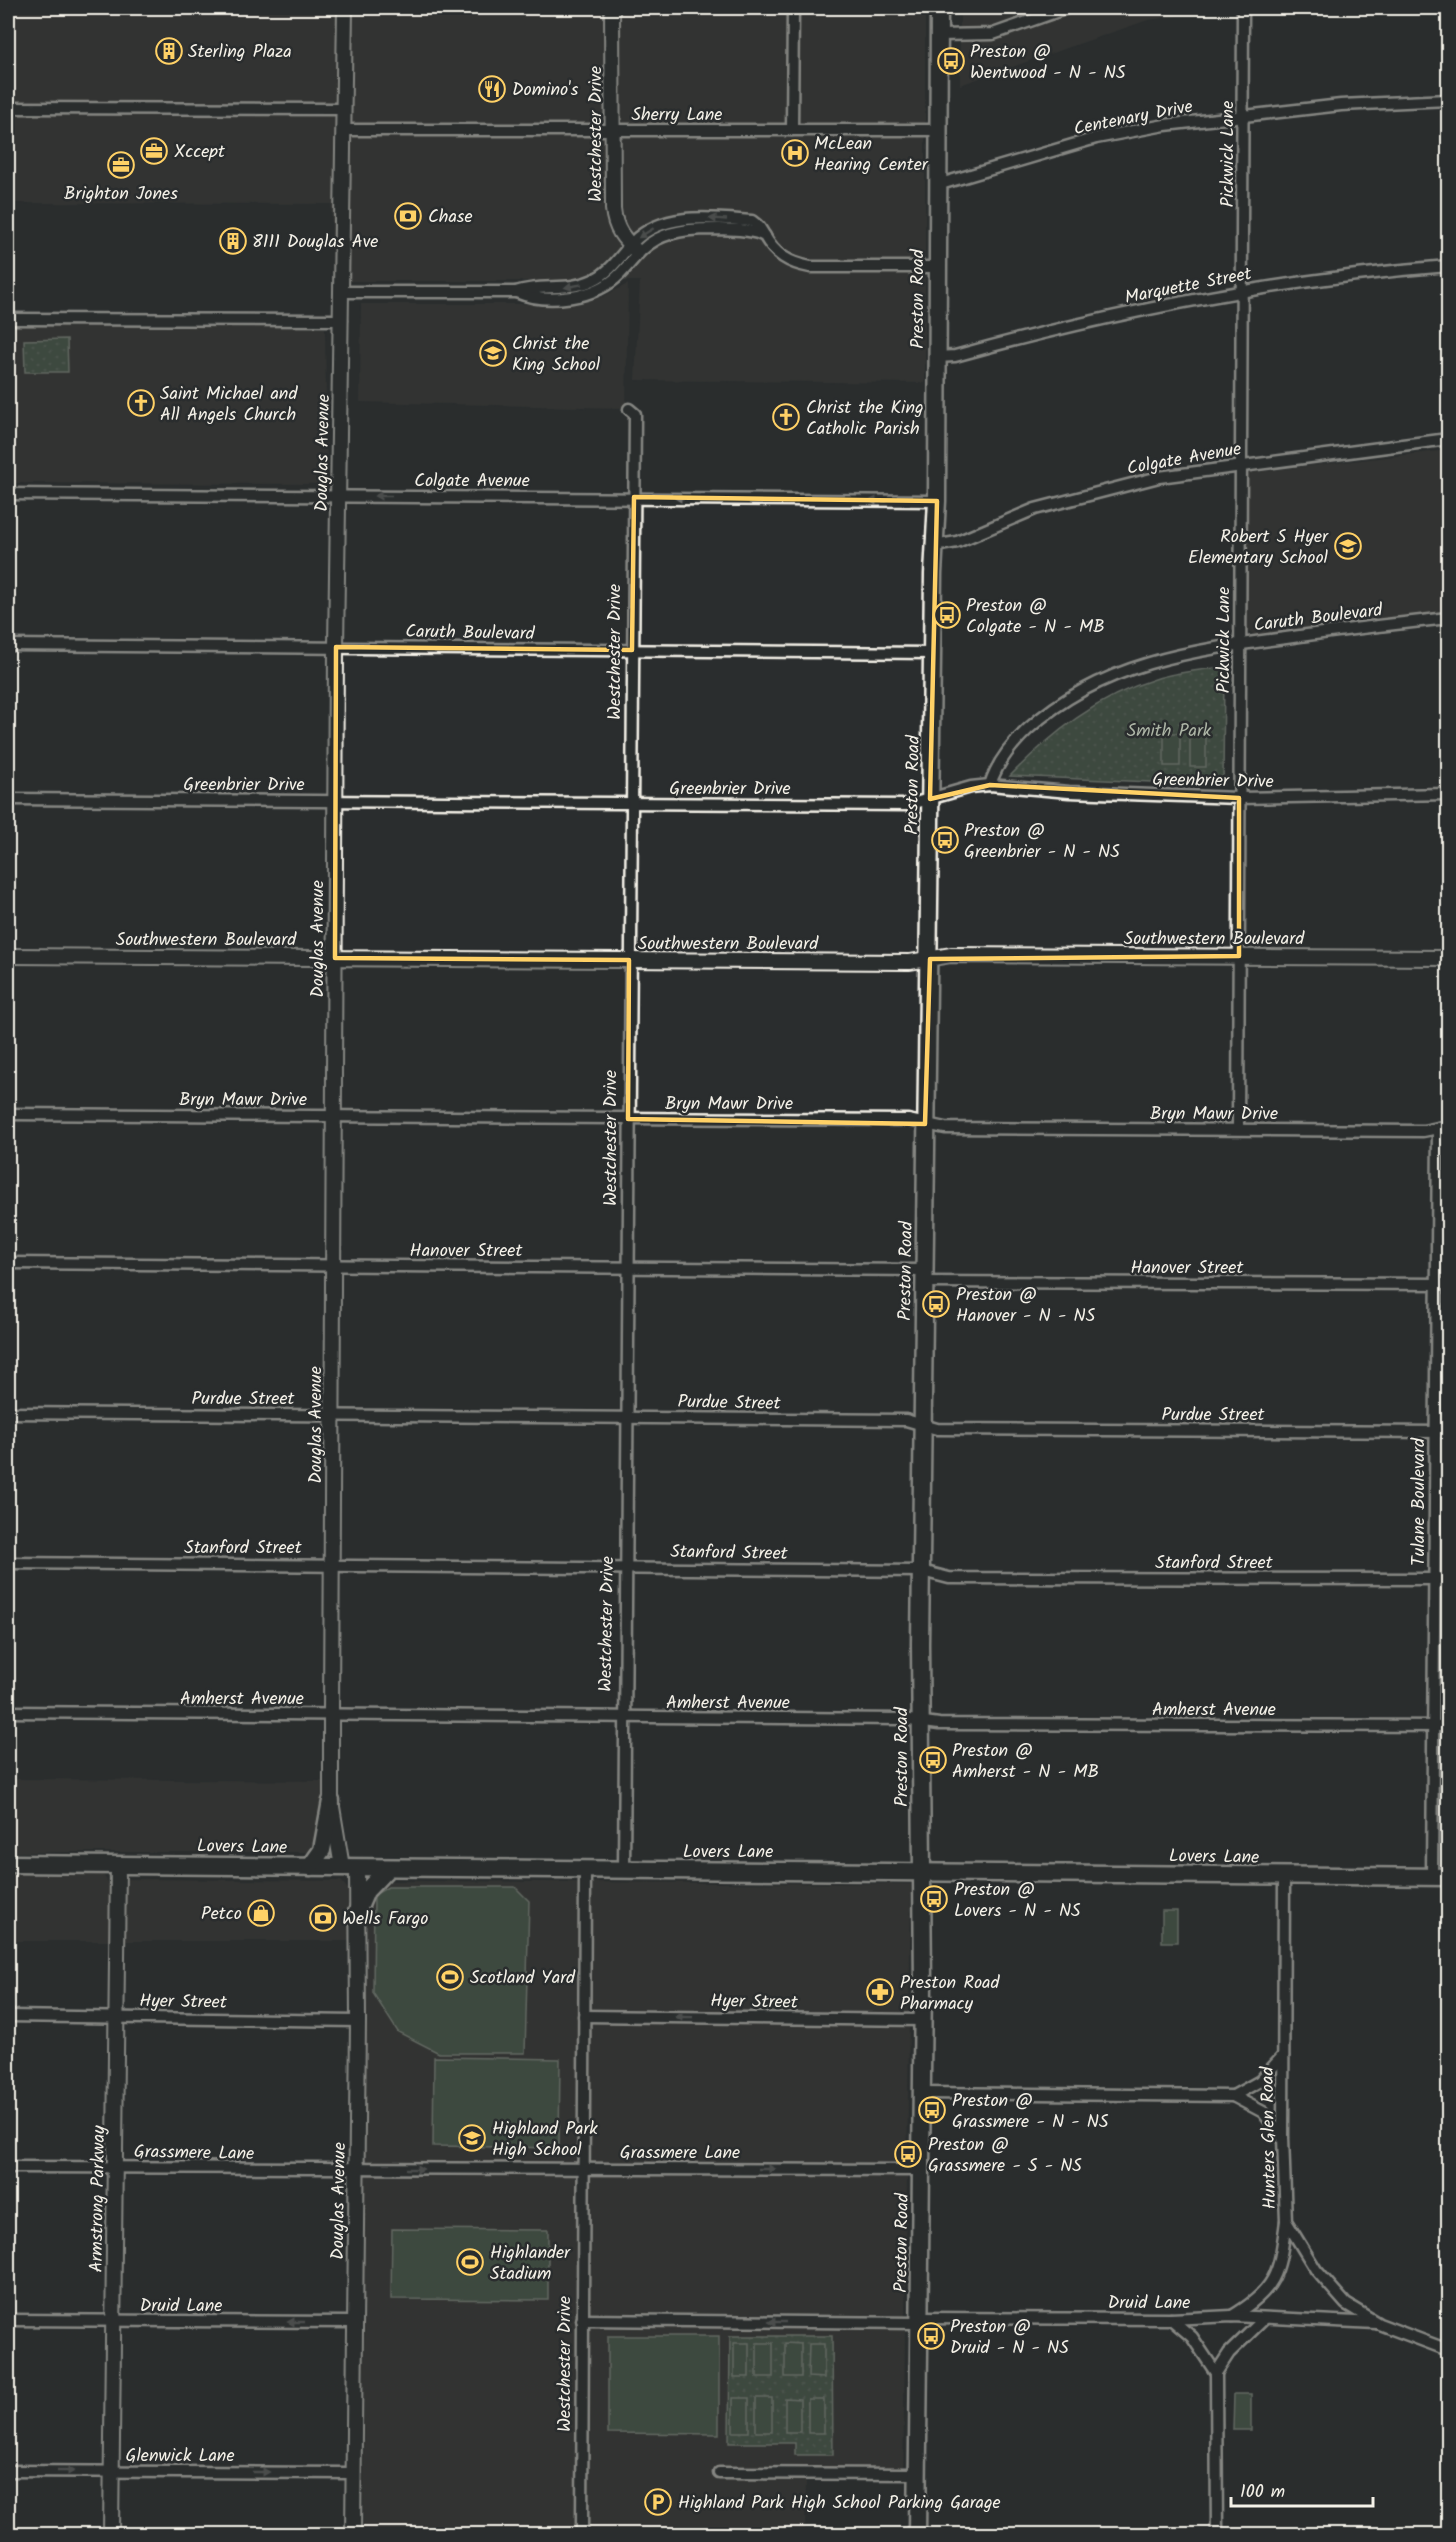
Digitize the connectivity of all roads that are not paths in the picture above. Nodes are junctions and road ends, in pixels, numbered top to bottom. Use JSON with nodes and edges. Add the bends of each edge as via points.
{"nodes":[{"id":1,"x":344,"y":8,"type":"edge"},
{"id":2,"x":612,"y":8,"type":"edge"},
{"id":3,"x":793,"y":8,"type":"edge"},
{"id":4,"x":939,"y":8,"type":"edge"},
{"id":5,"x":1067,"y":8,"type":"edge"},
{"id":6,"x":1243,"y":8,"type":"edge"},
{"id":7,"x":939,"y":34,"type":"junction"},
{"id":8,"x":1449,"y":100,"type":"edge"},
{"id":9,"x":8,"y":108,"type":"edge"},
{"id":10,"x":344,"y":109,"type":"junction"},
{"id":11,"x":1244,"y":115,"type":"junction"},
{"id":12,"x":344,"y":130,"type":"junction"},
{"id":13,"x":613,"y":130,"type":"junction"},
{"id":14,"x":792,"y":130,"type":"junction"},
{"id":15,"x":938,"y":130,"type":"junction"},
{"id":16,"x":937,"y":185,"type":"junction"},
{"id":17,"x":633,"y":249,"type":"junction"},
{"id":18,"x":1449,"y":266,"type":"edge"},
{"id":19,"x":937,"y":267,"type":"junction"},
{"id":20,"x":1242,"y":291,"type":"junction"},
{"id":21,"x":342,"y":292,"type":"junction"},
{"id":22,"x":8,"y":320,"type":"edge"},
{"id":23,"x":342,"y":320,"type":"junction"},
{"id":24,"x":937,"y":357,"type":"junction"},
{"id":25,"x":629,"y":409,"type":"dead end"},
{"id":26,"x":1449,"y":439,"type":"edge"},
{"id":27,"x":1241,"y":465,"type":"junction"},
{"id":28,"x":8,"y":494,"type":"edge"},
{"id":29,"x":339,"y":496,"type":"junction"},
{"id":30,"x":634,"y":497,"type":"junction"},
{"id":31,"x":937,"y":501,"type":"junction"},
{"id":32,"x":934,"y":546,"type":"junction"},
{"id":33,"x":1449,"y":618,"type":"edge"},
{"id":34,"x":1240,"y":644,"type":"junction"},
{"id":35,"x":8,"y":645,"type":"edge"},
{"id":36,"x":336,"y":647,"type":"junction"},
{"id":37,"x":632,"y":650,"type":"junction"},
{"id":38,"x":932,"y":653,"type":"junction"},
{"id":39,"x":990,"y":784,"type":"junction"},
{"id":40,"x":1449,"y":794,"type":"edge"},
{"id":41,"x":1239,"y":798,"type":"junction"},
{"id":42,"x":8,"y":799,"type":"edge"},
{"id":43,"x":930,"y":799,"type":"junction"},
{"id":44,"x":336,"y":801,"type":"junction"},
{"id":45,"x":631,"y":804,"type":"junction"},
{"id":46,"x":8,"y":956,"type":"edge"},
{"id":47,"x":1239,"y":956,"type":"junction"},
{"id":48,"x":335,"y":958,"type":"junction"},
{"id":49,"x":1449,"y":958,"type":"edge"},
{"id":50,"x":930,"y":959,"type":"junction"},
{"id":51,"x":630,"y":960,"type":"junction"},
{"id":52,"x":8,"y":1114,"type":"edge"},
{"id":53,"x":334,"y":1116,"type":"junction"},
{"id":54,"x":628,"y":1119,"type":"junction"},
{"id":55,"x":925,"y":1124,"type":"junction"},
{"id":56,"x":1443,"y":1127,"type":"edge"},
{"id":57,"x":1238,"y":1129,"type":"junction"},
{"id":58,"x":8,"y":1263,"type":"edge"},
{"id":59,"x":333,"y":1265,"type":"junction"},
{"id":60,"x":627,"y":1267,"type":"junction"},
{"id":61,"x":925,"y":1276,"type":"junction"},
{"id":62,"x":1436,"y":1284,"type":"junction"},
{"id":63,"x":1449,"y":1284,"type":"edge"},
{"id":64,"x":8,"y":1413,"type":"edge"},
{"id":65,"x":333,"y":1415,"type":"junction"},
{"id":66,"x":626,"y":1418,"type":"junction"},
{"id":67,"x":923,"y":1425,"type":"junction"},
{"id":68,"x":1435,"y":1432,"type":"junction"},
{"id":69,"x":1449,"y":1432,"type":"edge"},
{"id":70,"x":8,"y":1563,"type":"edge"},
{"id":71,"x":332,"y":1564,"type":"junction"},
{"id":72,"x":625,"y":1568,"type":"junction"},
{"id":73,"x":922,"y":1571,"type":"junction"},
{"id":74,"x":1435,"y":1579,"type":"junction"},
{"id":75,"x":1449,"y":1579,"type":"edge"},
{"id":76,"x":8,"y":1712,"type":"edge"},
{"id":77,"x":331,"y":1715,"type":"junction"},
{"id":78,"x":624,"y":1718,"type":"junction"},
{"id":79,"x":920,"y":1721,"type":"junction"},
{"id":80,"x":1434,"y":1726,"type":"junction"},
{"id":81,"x":1449,"y":1726,"type":"edge"},
{"id":82,"x":331,"y":1801,"type":"junction"},
{"id":83,"x":8,"y":1864,"type":"edge"},
{"id":84,"x":118,"y":1864,"type":"junction"},
{"id":85,"x":310,"y":1867,"type":"junction"},
{"id":86,"x":349,"y":1867,"type":"junction"},
{"id":87,"x":388,"y":1868,"type":"junction"},
{"id":88,"x":585,"y":1870,"type":"junction"},
{"id":89,"x":624,"y":1870,"type":"junction"},
{"id":90,"x":921,"y":1873,"type":"junction"},
{"id":91,"x":1284,"y":1876,"type":"junction"},
{"id":92,"x":1440,"y":1877,"type":"edge"},
{"id":93,"x":357,"y":1911,"type":"junction"},
{"id":94,"x":8,"y":2016,"type":"edge"},
{"id":95,"x":584,"y":2016,"type":"junction"},
{"id":96,"x":116,"y":2017,"type":"junction"},
{"id":97,"x":923,"y":2020,"type":"junction"},
{"id":98,"x":358,"y":2021,"type":"junction"},
{"id":99,"x":1283,"y":2056,"type":"junction"},
{"id":100,"x":922,"y":2093,"type":"junction"},
{"id":101,"x":1233,"y":2096,"type":"junction"},
{"id":102,"x":1283,"y":2137,"type":"junction"},
{"id":103,"x":8,"y":2167,"type":"edge"},
{"id":104,"x":115,"y":2167,"type":"junction"},
{"id":105,"x":357,"y":2169,"type":"junction"},
{"id":106,"x":583,"y":2169,"type":"junction"},
{"id":107,"x":921,"y":2170,"type":"junction"},
{"id":108,"x":1286,"y":2220,"type":"junction"},
{"id":109,"x":1232,"y":2316,"type":"junction"},
{"id":110,"x":1171,"y":2319,"type":"junction"},
{"id":111,"x":1264,"y":2319,"type":"junction"},
{"id":112,"x":8,"y":2320,"type":"edge"},
{"id":113,"x":582,"y":2320,"type":"junction"},
{"id":114,"x":919,"y":2320,"type":"junction"},
{"id":115,"x":114,"y":2322,"type":"junction"},
{"id":116,"x":354,"y":2322,"type":"junction"},
{"id":117,"x":1379,"y":2324,"type":"junction"},
{"id":118,"x":1449,"y":2350,"type":"edge"},
{"id":119,"x":1216,"y":2373,"type":"junction"},
{"id":120,"x":8,"y":2471,"type":"edge"},
{"id":121,"x":112,"y":2472,"type":"junction"},
{"id":122,"x":352,"y":2473,"type":"junction"},
{"id":123,"x":719,"y":2473,"type":"dead end"},
{"id":124,"x":918,"y":2474,"type":"junction"},
{"id":125,"x":111,"y":2535,"type":"edge"},
{"id":126,"x":353,"y":2535,"type":"edge"},
{"id":127,"x":582,"y":2535,"type":"edge"},
{"id":128,"x":917,"y":2535,"type":"edge"},
{"id":129,"x":1217,"y":2535,"type":"edge"}],
"edges":[{"from":1,"to":10,"type":"street","name":"Douglas Avenue"},
{"from":2,"to":13,"type":"street","name":"Westchester Drive"},
{"from":3,"to":14,"type":"street"},
{"from":4,"to":7,"type":"main road","name":"Preston Road"},
{"from":5,"to":7,"type":"street","via":[[993,34]]},
{"from":6,"to":11,"type":"street","name":"Pickwick Lane"},
{"from":7,"to":15,"type":"main road","name":"Preston Road"},
{"from":8,"to":11,"type":"street","name":"Centenary Drive"},
{"from":9,"to":10,"type":"street"},
{"from":10,"to":12,"type":"street","name":"Douglas Avenue"},
{"from":11,"to":16,"type":"street","name":"Centenary Drive","via":[[1096,138]]},
{"from":11,"to":20,"type":"street","name":"Pickwick Lane"},
{"from":12,"to":13,"type":"street","name":"Sherry Lane"},
{"from":12,"to":21,"type":"street","name":"Douglas Avenue"},
{"from":13,"to":14,"type":"street","name":"Sherry Lane"},
{"from":13,"to":17,"type":"street","name":"Westchester Drive","via":[[615,224]]},
{"from":14,"to":15,"type":"street","name":"Sherry Lane"},
{"from":15,"to":16,"type":"main road","name":"Preston Road"},
{"from":16,"to":19,"type":"main road","name":"Preston Road"},
{"from":17,"to":19,"type":"street","via":[[666,229],[747,230],[765,236],[786,261],[810,267]]},
{"from":17,"to":21,"type":"street","via":[[621,273],[571,297],[528,297],[516,292]]},
{"from":18,"to":20,"type":"street","name":"Marquette Street"},
{"from":19,"to":24,"type":"main road","name":"Preston Road"},
{"from":20,"to":24,"type":"street","name":"Marquette Street"},
{"from":20,"to":27,"type":"street","name":"Pickwick Lane"},
{"from":21,"to":23,"type":"street","name":"Douglas Avenue"},
{"from":22,"to":23,"type":"street"},
{"from":23,"to":29,"type":"street","name":"Douglas Avenue"},
{"from":24,"to":31,"type":"main road","name":"Preston Road"},
{"from":25,"to":30,"type":"street","name":"Westchester Drive","via":[[635,414]]},
{"from":26,"to":27,"type":"street","name":"Colgate Avenue"},
{"from":27,"to":32,"type":"street","name":"Colgate Avenue","via":[[1092,492],[1035,509],[957,542]]},
{"from":27,"to":34,"type":"street","name":"Pickwick Lane"},
{"from":28,"to":29,"type":"street","name":"Colgate Avenue"},
{"from":30,"to":29,"type":"street","name":"Colgate Avenue","one_way":true},
{"from":29,"to":36,"type":"street","name":"Douglas Avenue"},
{"from":31,"to":30,"type":"street","name":"Colgate Avenue","one_way":true},
{"from":30,"to":37,"type":"street","name":"Westchester Drive"},
{"from":31,"to":32,"type":"main road","name":"Preston Road"},
{"from":32,"to":38,"type":"main road","name":"Preston Road"},
{"from":33,"to":34,"type":"street","name":"Caruth Boulevard"},
{"from":34,"to":39,"type":"street","name":"Caruth Boulevard","via":[[1158,659],[1089,686],[1038,720],[1017,740],[1001,759]]},
{"from":34,"to":41,"type":"street","name":"Pickwick Lane"},
{"from":35,"to":36,"type":"street","name":"Caruth Boulevard"},
{"from":36,"to":37,"type":"street","name":"Caruth Boulevard"},
{"from":36,"to":44,"type":"street","name":"Douglas Avenue"},
{"from":37,"to":38,"type":"street","name":"Caruth Boulevard"},
{"from":37,"to":45,"type":"street","name":"Westchester Drive"},
{"from":38,"to":43,"type":"main road","name":"Preston Road"},
{"from":39,"to":41,"type":"street","name":"Greenbrier Drive","via":[[1069,792]]},
{"from":39,"to":43,"type":"street","name":"Greenbrier Drive"},
{"from":40,"to":41,"type":"street","name":"Greenbrier Drive"},
{"from":41,"to":47,"type":"street","name":"Pickwick Lane"},
{"from":42,"to":44,"type":"street","name":"Greenbrier Drive"},
{"from":43,"to":45,"type":"street","name":"Greenbrier Drive","via":[[908,805]]},
{"from":43,"to":50,"type":"main road","name":"Preston Road"},
{"from":44,"to":45,"type":"street","name":"Greenbrier Drive"},
{"from":44,"to":48,"type":"street","name":"Douglas Avenue"},
{"from":45,"to":51,"type":"street","name":"Westchester Drive"},
{"from":46,"to":48,"type":"street","name":"Southwestern Boulevard"},
{"from":47,"to":49,"type":"street","name":"Southwestern Boulevard"},
{"from":47,"to":50,"type":"street","name":"Southwestern Boulevard","via":[[951,955]]},
{"from":47,"to":57,"type":"street","name":"Pickwick Lane"},
{"from":48,"to":51,"type":"street","name":"Southwestern Boulevard"},
{"from":48,"to":53,"type":"street","name":"Douglas Avenue"},
{"from":50,"to":51,"type":"street","name":"Southwestern Boulevard"},
{"from":50,"to":55,"type":"main road","name":"Preston Road"},
{"from":51,"to":54,"type":"street","name":"Westchester Drive"},
{"from":52,"to":53,"type":"street","name":"Bryn Mawr Drive"},
{"from":53,"to":54,"type":"street","name":"Bryn Mawr Drive"},
{"from":53,"to":59,"type":"street","name":"Douglas Avenue"},
{"from":54,"to":55,"type":"street","name":"Bryn Mawr Drive","via":[[908,1120]]},
{"from":54,"to":60,"type":"street","name":"Westchester Drive"},
{"from":55,"to":57,"type":"street","name":"Bryn Mawr Drive","via":[[945,1128]]},
{"from":55,"to":61,"type":"main road","name":"Preston Road"},
{"from":56,"to":57,"type":"street","name":"Bryn Mawr Drive","via":[[1423,1131]]},
{"from":56,"to":62,"type":"street","name":"Tulane Boulevard"},
{"from":58,"to":59,"type":"street","name":"Hanover Street"},
{"from":59,"to":60,"type":"street","name":"Hanover Street"},
{"from":59,"to":65,"type":"street","name":"Douglas Avenue"},
{"from":60,"to":61,"type":"street","name":"Hanover Street"},
{"from":60,"to":66,"type":"street","name":"Westchester Drive"},
{"from":61,"to":62,"type":"street","name":"Hanover Street"},
{"from":61,"to":67,"type":"main road","name":"Preston Road"},
{"from":62,"to":63,"type":"street","name":"Hanover Street"},
{"from":62,"to":68,"type":"street","name":"Tulane Boulevard"},
{"from":64,"to":65,"type":"street","name":"Purdue Street"},
{"from":65,"to":66,"type":"street","name":"Purdue Street"},
{"from":65,"to":71,"type":"street","name":"Douglas Avenue"},
{"from":66,"to":67,"type":"street","name":"Purdue Street","via":[[906,1420]]},
{"from":66,"to":72,"type":"street","name":"Westchester Drive"},
{"from":67,"to":68,"type":"street","name":"Purdue Street","via":[[937,1429]]},
{"from":67,"to":73,"type":"main road","name":"Preston Road"},
{"from":68,"to":69,"type":"street","name":"Purdue Street"},
{"from":68,"to":74,"type":"street","name":"Tulane Boulevard"},
{"from":70,"to":71,"type":"street","name":"Stanford Street"},
{"from":71,"to":72,"type":"street","name":"Stanford Street"},
{"from":71,"to":77,"type":"street","name":"Douglas Avenue"},
{"from":72,"to":73,"type":"street","name":"Stanford Street"},
{"from":72,"to":78,"type":"street","name":"Westchester Drive"},
{"from":73,"to":74,"type":"street","name":"Stanford Street","via":[[949,1578]]},
{"from":73,"to":79,"type":"main road","name":"Preston Road"},
{"from":74,"to":75,"type":"street","name":"Stanford Street"},
{"from":74,"to":80,"type":"street","name":"Tulane Boulevard"},
{"from":76,"to":77,"type":"street","name":"Amherst Avenue"},
{"from":77,"to":78,"type":"street","name":"Amherst Avenue"},
{"from":77,"to":82,"type":"street","name":"Douglas Avenue"},
{"from":78,"to":79,"type":"street","name":"Amherst Avenue"},
{"from":78,"to":89,"type":"street","name":"Westchester Drive"},
{"from":79,"to":80,"type":"street","name":"Amherst Avenue"},
{"from":79,"to":90,"type":"main road","name":"Preston Road"},
{"from":80,"to":81,"type":"street","name":"Amherst Avenue"},
{"from":80,"to":92,"type":"street","name":"Tulane Boulevard"},
{"from":82,"to":85,"type":"main road","via":[[322,1850]]},
{"from":82,"to":86,"type":"street","name":"Douglas Avenue"},
{"from":83,"to":84,"type":"main road","name":"Lovers Lane"},
{"from":84,"to":85,"type":"main road","name":"Lovers Lane"},
{"from":84,"to":96,"type":"street","name":"Armstrong Parkway"},
{"from":85,"to":86,"type":"main road","name":"Lovers Lane"},
{"from":86,"to":87,"type":"main road","name":"Lovers Lane"},
{"from":86,"to":93,"type":"street","name":"Douglas Avenue"},
{"from":87,"to":88,"type":"main road","name":"Lovers Lane"},
{"from":87,"to":93,"type":"main road","via":[[366,1891]]},
{"from":88,"to":89,"type":"main road","name":"Lovers Lane"},
{"from":88,"to":95,"type":"street","name":"Westchester Drive"},
{"from":89,"to":90,"type":"main road","name":"Lovers Lane"},
{"from":90,"to":91,"type":"main road","name":"Lovers Lane"},
{"from":90,"to":97,"type":"main road","name":"Preston Road"},
{"from":91,"to":92,"type":"main road","name":"Lovers Lane"},
{"from":91,"to":99,"type":"street","name":"Hunters Glen Road"},
{"from":93,"to":98,"type":"street","name":"Douglas Avenue"},
{"from":94,"to":96,"type":"street","name":"Hyer Street"},
{"from":97,"to":95,"type":"street","name":"Hyer Street","one_way":true},
{"from":95,"to":106,"type":"street","name":"Westchester Drive"},
{"from":96,"to":98,"type":"street","name":"Hyer Street"},
{"from":96,"to":104,"type":"street","name":"Armstrong Parkway"},
{"from":97,"to":100,"type":"main road","name":"Preston Road"},
{"from":98,"to":105,"type":"street","name":"Douglas Avenue"},
{"from":99,"to":101,"type":"street","via":[[1260,2081]]},
{"from":99,"to":102,"type":"street","name":"Hunters Glen Road"},
{"from":100,"to":101,"type":"street"},
{"from":100,"to":107,"type":"main road","name":"Preston Road"},
{"from":101,"to":102,"type":"street","via":[[1263,2112]]},
{"from":102,"to":108,"type":"street","name":"Hunters Glen Road"},
{"from":103,"to":104,"type":"street","name":"Grassmere Lane"},
{"from":104,"to":105,"type":"street","name":"Grassmere Lane"},
{"from":104,"to":115,"type":"street","name":"Armstrong Parkway"},
{"from":105,"to":106,"type":"street","name":"Grassmere Lane","one_way":true},
{"from":105,"to":116,"type":"street","name":"Douglas Avenue"},
{"from":106,"to":107,"type":"street","name":"Grassmere Lane","one_way":true},
{"from":106,"to":113,"type":"street","name":"Westchester Drive"},
{"from":107,"to":114,"type":"main road","name":"Preston Road"},
{"from":108,"to":109,"type":"street","via":[[1281,2259],[1273,2282],[1249,2306]]},
{"from":108,"to":117,"type":"street","name":"Hunters Glen Road","via":[[1328,2286],[1346,2304]]},
{"from":109,"to":110,"type":"street","name":"Druid Lane"},
{"from":109,"to":111,"type":"street","name":"Druid Lane"},
{"from":110,"to":114,"type":"street","name":"Druid Lane"},
{"from":110,"to":119,"type":"street","via":[[1192,2337]]},
{"from":111,"to":117,"type":"street","name":"Druid Lane"},
{"from":111,"to":119,"type":"street","via":[[1229,2353]]},
{"from":112,"to":115,"type":"street","name":"Druid Lane"},
{"from":114,"to":113,"type":"street","name":"Druid Lane","one_way":true},
{"from":113,"to":127,"type":"street","name":"Westchester Drive"},
{"from":114,"to":124,"type":"main road","name":"Preston Road"},
{"from":116,"to":115,"type":"street","name":"Druid Lane","one_way":true},
{"from":115,"to":121,"type":"street","name":"Armstrong Parkway"},
{"from":116,"to":122,"type":"street","name":"Douglas Avenue"},
{"from":117,"to":118,"type":"street","name":"Hunters Glen Road"},
{"from":119,"to":129,"type":"street"},
{"from":120,"to":121,"type":"street","name":"Glenwick Lane","one_way":true},
{"from":121,"to":122,"type":"street","name":"Glenwick Lane","one_way":true},
{"from":121,"to":125,"type":"street","name":"Armstrong Parkway"},
{"from":122,"to":126,"type":"street","name":"Douglas Avenue"},
{"from":123,"to":124,"type":"street"},
{"from":124,"to":128,"type":"main road","name":"Preston Road"}]}
